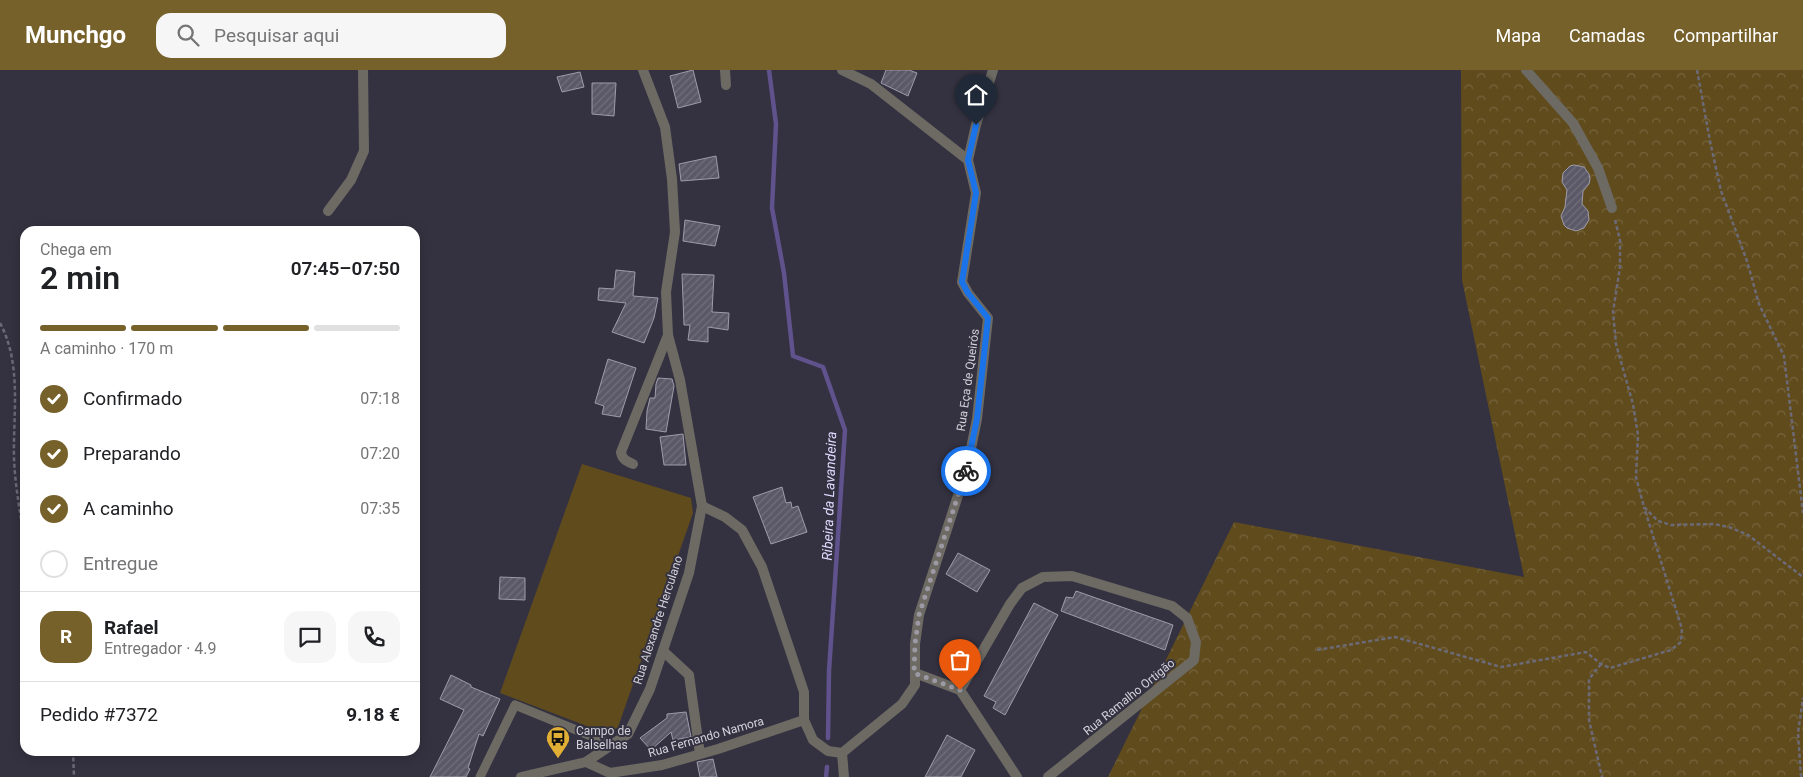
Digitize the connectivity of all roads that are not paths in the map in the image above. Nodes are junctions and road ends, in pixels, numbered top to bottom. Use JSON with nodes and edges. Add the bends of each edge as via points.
{"nodes":[{"id":1,"x":362,"y":70,"type":"edge"},
{"id":2,"x":643,"y":70,"type":"edge"},
{"id":3,"x":725,"y":70,"type":"edge"},
{"id":4,"x":842,"y":70,"type":"edge"},
{"id":5,"x":993,"y":70,"type":"edge"},
{"id":6,"x":1526,"y":70,"type":"edge"},
{"id":7,"x":726,"y":85,"type":"dead end"},
{"id":8,"x":968,"y":160,"type":"junction"},
{"id":9,"x":1612,"y":208,"type":"road end"},
{"id":10,"x":328,"y":210,"type":"dead end"},
{"id":11,"x":668,"y":335,"type":"junction"},
{"id":12,"x":633,"y":464,"type":"dead end"},
{"id":13,"x":702,"y":506,"type":"junction"},
{"id":14,"x":663,"y":651,"type":"junction"},
{"id":15,"x":914,"y":673,"type":"junction"},
{"id":16,"x":960,"y":690,"type":"junction"},
{"id":17,"x":804,"y":720,"type":"junction"},
{"id":18,"x":613,"y":745,"type":"junction"},
{"id":19,"x":842,"y":753,"type":"junction"},
{"id":20,"x":700,"y":754,"type":"junction"},
{"id":21,"x":586,"y":762,"type":"junction"},
{"id":22,"x":480,"y":777,"type":"edge"},
{"id":23,"x":521,"y":777,"type":"edge"},
{"id":24,"x":844,"y":777,"type":"edge"},
{"id":25,"x":1017,"y":777,"type":"edge"},
{"id":26,"x":1048,"y":777,"type":"edge"}],
"edges":[{"from":1,"to":10,"type":"street","via":[[364,151],[351,180]]},
{"from":2,"to":11,"type":"street","via":[[665,128],[672,179],[676,232],[666,292]]},
{"from":3,"to":7,"type":"street"},
{"from":4,"to":8,"type":"street","via":[[871,84]]},
{"from":5,"to":8,"type":"street","name":"Rua Eça de Queirós"},
{"from":6,"to":9,"type":"street","via":[[1573,123],[1598,168]]},
{"from":8,"to":15,"type":"street","name":"Rua Eça de Queirós","via":[[976,193],[962,282],[988,318],[987,335],[977,419],[967,468],[919,615]]},
{"from":11,"to":12,"type":"street","via":[[621,452],[622,458]]},
{"from":11,"to":13,"type":"street","name":"Rua Alexandre Herculano","via":[[680,380]]},
{"from":13,"to":14,"type":"street","name":"Rua Alexandre Herculano","via":[[689,573]]},
{"from":13,"to":17,"type":"street","via":[[742,530],[762,567],[804,692]]},
{"from":14,"to":18,"type":"street","name":"Rua Alexandre Herculano","via":[[636,719],[628,734]]},
{"from":14,"to":20,"type":"street","via":[[689,675]]},
{"from":15,"to":16,"type":"street"},
{"from":15,"to":19,"type":"street","name":"Rua Eça de Queirós","via":[[914,685],[902,704]]},
{"from":16,"to":25,"type":"street"},
{"from":16,"to":26,"type":"street","name":"Rua Ramalho Ortigão","via":[[1010,604],[1022,588],[1043,577],[1072,576],[1172,606],[1187,618],[1196,642],[1194,660]]},
{"from":17,"to":19,"type":"street","via":[[813,740],[828,751]]},
{"from":17,"to":20,"type":"street","name":"Rua Fernando Namora"},
{"from":18,"to":21,"type":"street","name":"Rua Alexandre Herculano"},
{"from":18,"to":22,"type":"lane","via":[[515,705]]},
{"from":19,"to":24,"type":"street"},
{"from":20,"to":21,"type":"street","name":"Rua Fernando Namora","via":[[662,765],[610,773]]},
{"from":21,"to":23,"type":"street","name":"Rua Alexandre Herculano"}]}
